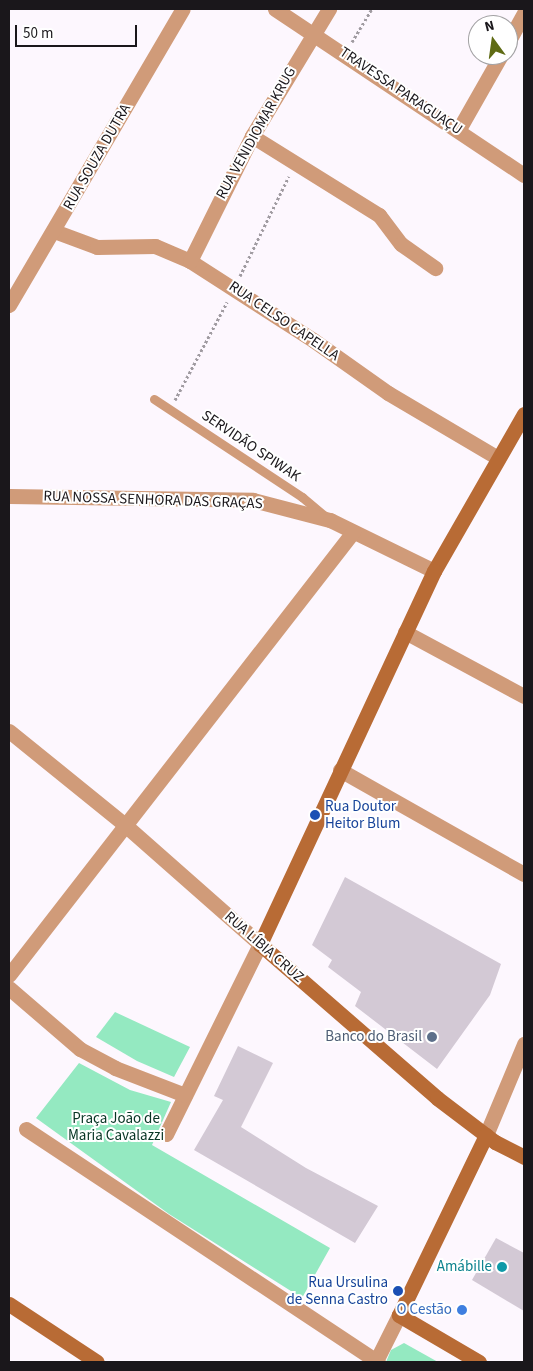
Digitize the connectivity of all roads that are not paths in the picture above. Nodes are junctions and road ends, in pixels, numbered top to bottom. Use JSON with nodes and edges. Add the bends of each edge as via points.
{"nodes":[{"id":1,"x":183,"y":9,"type":"edge"},
{"id":2,"x":275,"y":9,"type":"edge"},
{"id":3,"x":329,"y":9,"type":"edge"},
{"id":4,"x":524,"y":12,"type":"edge"},
{"id":5,"x":518,"y":23,"type":"edge"},
{"id":6,"x":314,"y":34,"type":"junction"},
{"id":7,"x":495,"y":65,"type":"edge"},
{"id":8,"x":459,"y":129,"type":"junction"},
{"id":9,"x":252,"y":136,"type":"junction"},
{"id":10,"x":524,"y":175,"type":"edge"},
{"id":11,"x":54,"y":231,"type":"junction"},
{"id":12,"x":190,"y":260,"type":"junction"},
{"id":13,"x":435,"y":268,"type":"dead end"},
{"id":14,"x":9,"y":305,"type":"edge"},
{"id":15,"x":154,"y":399,"type":"dead end"},
{"id":16,"x":524,"y":414,"type":"edge"},
{"id":17,"x":498,"y":458,"type":"junction"},
{"id":18,"x":9,"y":496,"type":"edge"},
{"id":19,"x":330,"y":520,"type":"junction"},
{"id":20,"x":353,"y":532,"type":"junction"},
{"id":21,"x":434,"y":571,"type":"junction"},
{"id":22,"x":405,"y":632,"type":"junction"},
{"id":23,"x":524,"y":696,"type":"edge"},
{"id":24,"x":9,"y":731,"type":"edge"},
{"id":25,"x":340,"y":770,"type":"junction"},
{"id":26,"x":125,"y":825,"type":"junction"},
{"id":27,"x":524,"y":874,"type":"edge"},
{"id":28,"x":260,"y":944,"type":"junction"},
{"id":29,"x":9,"y":975,"type":"edge"},
{"id":30,"x":9,"y":988,"type":"edge"},
{"id":31,"x":524,"y":1044,"type":"edge"},
{"id":32,"x":185,"y":1095,"type":"junction"},
{"id":33,"x":26,"y":1129,"type":"dead end"},
{"id":34,"x":166,"y":1134,"type":"dead end"},
{"id":35,"x":486,"y":1135,"type":"junction"},
{"id":36,"x":524,"y":1157,"type":"edge"},
{"id":37,"x":9,"y":1304,"type":"edge"},
{"id":38,"x":399,"y":1314,"type":"junction"},
{"id":39,"x":97,"y":1362,"type":"edge"},
{"id":40,"x":377,"y":1362,"type":"edge"},
{"id":41,"x":478,"y":1362,"type":"edge"}],
"edges":[{"from":1,"to":11,"type":"street","name":"RUA SOUZA DUTRA"},
{"from":2,"to":6,"type":"street","name":"TRAVESSA PARAGUAÇU"},
{"from":3,"to":6,"type":"street","name":"RUA VENIDIOMAR KRUG"},
{"from":4,"to":5,"type":"street"},
{"from":6,"to":8,"type":"street","name":"TRAVESSA PARAGUAÇU"},
{"from":6,"to":9,"type":"street","name":"RUA VENIDIOMAR KRUG"},
{"from":7,"to":8,"type":"street"},
{"from":8,"to":10,"type":"street","name":"TRAVESSA PARAGUAÇU"},
{"from":9,"to":12,"type":"street","name":"RUA VENIDIOMAR KRUG"},
{"from":9,"to":13,"type":"street","via":[[380,215],[401,244]]},
{"from":11,"to":12,"type":"street","name":"RUA CELSO CAPELLA","via":[[97,247],[155,246]]},
{"from":11,"to":14,"type":"street","name":"RUA SOUZA DUTRA"},
{"from":12,"to":17,"type":"street","name":"RUA CELSO CAPELLA","via":[[388,393]]},
{"from":15,"to":19,"type":"lane","name":"SERVIDÃO SPIWAK","via":[[302,497]]},
{"from":16,"to":17,"type":"street"},
{"from":17,"to":21,"type":"street"},
{"from":18,"to":19,"type":"street","name":"RUA NOSSA SENHORA DAS GRAÇAS","via":[[253,500]]},
{"from":19,"to":20,"type":"street","name":"RUA NOSSA SENHORA DAS GRAÇAS"},
{"from":20,"to":21,"type":"street","name":"RUA NOSSA SENHORA DAS GRAÇAS"},
{"from":20,"to":26,"type":"street"},
{"from":21,"to":22,"type":"street"},
{"from":22,"to":23,"type":"street"},
{"from":22,"to":25,"type":"street"},
{"from":24,"to":26,"type":"street","name":"RUA LÍBIA CRUZ"},
{"from":25,"to":27,"type":"street"},
{"from":25,"to":28,"type":"street"},
{"from":26,"to":28,"type":"street","name":"RUA LÍBIA CRUZ"},
{"from":26,"to":29,"type":"street"},
{"from":28,"to":32,"type":"street"},
{"from":28,"to":35,"type":"street","name":"RUA LÍBIA CRUZ","via":[[437,1098]]},
{"from":30,"to":32,"type":"street","via":[[80,1049],[115,1068]]},
{"from":31,"to":35,"type":"street"},
{"from":32,"to":34,"type":"street"},
{"from":33,"to":40,"type":"street"},
{"from":35,"to":36,"type":"street","name":"RUA LÍBIA CRUZ"},
{"from":35,"to":38,"type":"street"},
{"from":37,"to":39,"type":"street"},
{"from":38,"to":40,"type":"street"},
{"from":38,"to":41,"type":"street"}]}
